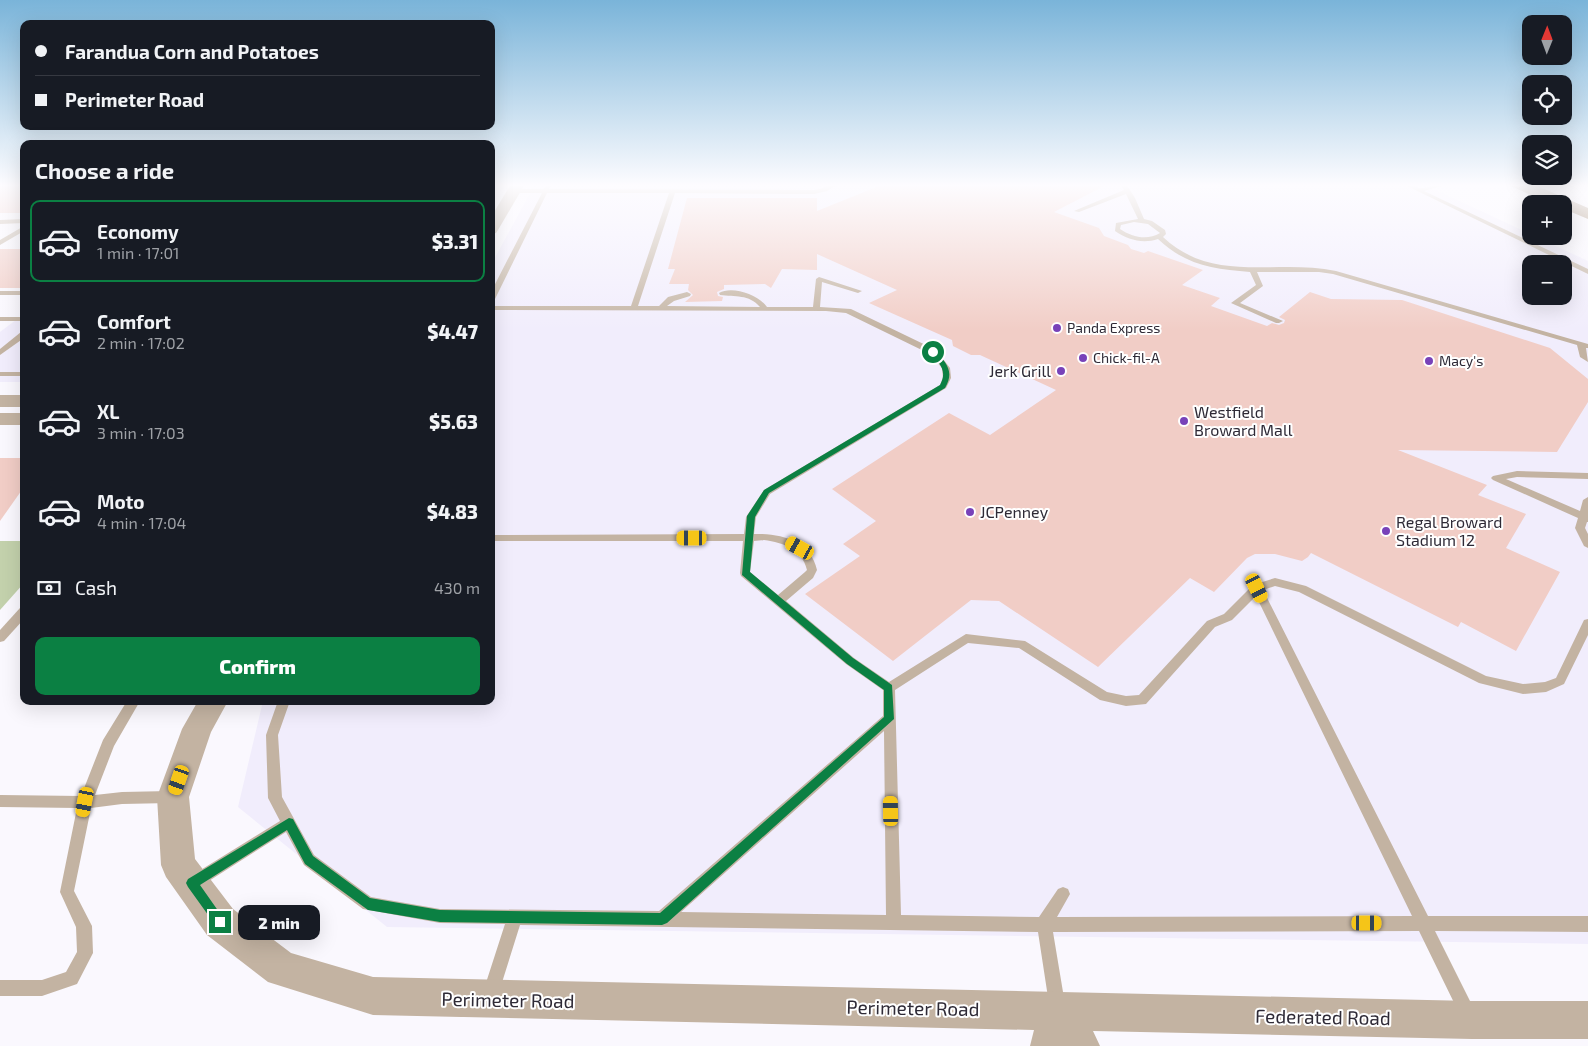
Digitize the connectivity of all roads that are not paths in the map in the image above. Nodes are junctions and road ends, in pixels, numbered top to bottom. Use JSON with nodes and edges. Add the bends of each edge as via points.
{"nodes":[{"id":1,"x":16,"y":233,"type":"edge"},
{"id":2,"x":524,"y":233,"type":"edge"},
{"id":3,"x":659,"y":233,"type":"edge"},
{"id":4,"x":1123,"y":233,"type":"edge"},
{"id":5,"x":1163,"y":233,"type":"edge"},
{"id":6,"x":1507,"y":233,"type":"edge"},
{"id":7,"x":1160,"y":237,"type":"junction"},
{"id":8,"x":0,"y":243,"type":"edge"},
{"id":9,"x":1252,"y":269,"type":"junction"},
{"id":10,"x":1588,"y":272,"type":"edge"},
{"id":11,"x":495,"y":291,"type":"edge"},
{"id":12,"x":858,"y":291,"type":"dead end"},
{"id":13,"x":0,"y":293,"type":"edge"},
{"id":14,"x":20,"y":293,"type":"edge"},
{"id":15,"x":687,"y":294,"type":"dead end"},
{"id":16,"x":723,"y":294,"type":"dead end"},
{"id":17,"x":495,"y":308,"type":"edge"},
{"id":18,"x":634,"y":308,"type":"junction"},
{"id":19,"x":661,"y":308,"type":"junction"},
{"id":20,"x":765,"y":309,"type":"junction"},
{"id":21,"x":816,"y":309,"type":"junction"},
{"id":22,"x":20,"y":319,"type":"edge"},
{"id":23,"x":0,"y":320,"type":"edge"},
{"id":24,"x":1279,"y":321,"type":"dead end"},
{"id":25,"x":20,"y":337,"type":"edge"},
{"id":26,"x":1584,"y":345,"type":"edge"},
{"id":27,"x":0,"y":353,"type":"edge"},
{"id":28,"x":1588,"y":360,"type":"edge"},
{"id":29,"x":0,"y":374,"type":"edge"},
{"id":30,"x":20,"y":374,"type":"edge"},
{"id":31,"x":0,"y":401,"type":"edge"},
{"id":32,"x":20,"y":401,"type":"edge"},
{"id":33,"x":0,"y":419,"type":"edge"},
{"id":34,"x":20,"y":420,"type":"edge"},
{"id":35,"x":1588,"y":476,"type":"edge"},
{"id":36,"x":1588,"y":500,"type":"edge"},
{"id":37,"x":1585,"y":518,"type":"edge"},
{"id":38,"x":495,"y":538,"type":"edge"},
{"id":39,"x":748,"y":538,"type":"junction"},
{"id":40,"x":1588,"y":544,"type":"edge"},
{"id":41,"x":1257,"y":588,"type":"junction"},
{"id":42,"x":778,"y":601,"type":"junction"},
{"id":43,"x":20,"y":616,"type":"edge"},
{"id":44,"x":1588,"y":623,"type":"edge"},
{"id":45,"x":0,"y":638,"type":"edge"},
{"id":46,"x":889,"y":688,"type":"junction"},
{"id":47,"x":132,"y":705,"type":"edge"},
{"id":48,"x":212,"y":705,"type":"edge"},
{"id":49,"x":283,"y":705,"type":"edge"},
{"id":50,"x":889,"y":719,"type":"junction"},
{"id":51,"x":173,"y":797,"type":"junction"},
{"id":52,"x":0,"y":801,"type":"edge"},
{"id":53,"x":85,"y":802,"type":"junction"},
{"id":54,"x":289,"y":823,"type":"junction"},
{"id":55,"x":192,"y":883,"type":"junction"},
{"id":56,"x":1062,"y":894,"type":"dead end"},
{"id":57,"x":515,"y":917,"type":"junction"},
{"id":58,"x":662,"y":919,"type":"junction"},
{"id":59,"x":894,"y":921,"type":"junction"},
{"id":60,"x":1044,"y":923,"type":"junction"},
{"id":61,"x":1424,"y":924,"type":"junction"},
{"id":62,"x":1588,"y":924,"type":"edge"},
{"id":63,"x":0,"y":988,"type":"edge"},
{"id":64,"x":488,"y":1000,"type":"junction"},
{"id":65,"x":1472,"y":1020,"type":"junction"},
{"id":66,"x":1588,"y":1020,"type":"edge"},
{"id":67,"x":1054,"y":1028,"type":"edge"},
{"id":68,"x":1080,"y":1046,"type":"edge"}],
"edges":[{"from":1,"to":8,"type":"lane"},
{"from":2,"to":11,"type":"lane"},
{"from":3,"to":18,"type":"lane"},
{"from":4,"to":7,"type":"lane","via":[[1133,238]]},
{"from":5,"to":7,"type":"lane"},
{"from":6,"to":10,"type":"lane"},
{"from":7,"to":9,"type":"lane","via":[[1173,252],[1181,255],[1221,268]]},
{"from":9,"to":24,"type":"lane","via":[[1260,286],[1235,303]]},
{"from":9,"to":26,"type":"lane","via":[[1334,272]]},
{"from":12,"to":21,"type":"lane","via":[[819,279]]},
{"from":13,"to":14,"type":"lane"},
{"from":15,"to":19,"type":"lane","via":[[671,299]]},
{"from":16,"to":20,"type":"lane","via":[[747,294],[760,300]]},
{"from":17,"to":18,"type":"lane"},
{"from":18,"to":19,"type":"lane"},
{"from":19,"to":20,"type":"lane"},
{"from":20,"to":21,"type":"lane"},
{"from":21,"to":39,"type":"lane","via":[[848,311],[933,352],[946,368],[947,378],[943,386],[912,406],[766,492],[751,516]]},
{"from":22,"to":23,"type":"lane"},
{"from":25,"to":27,"type":"lane"},
{"from":26,"to":28,"type":"lane","via":[[1584,357]]},
{"from":29,"to":30,"type":"lane"},
{"from":31,"to":32,"type":"street"},
{"from":33,"to":34,"type":"street"},
{"from":35,"to":37,"type":"lane","via":[[1517,474],[1496,478]]},
{"from":36,"to":37,"type":"lane"},
{"from":37,"to":40,"type":"lane","via":[[1580,528]]},
{"from":38,"to":39,"type":"lane"},
{"from":39,"to":42,"type":"lane","via":[[745,573]]},
{"from":39,"to":42,"type":"lane","via":[[779,539],[800,548],[809,558],[812,570],[809,575]]},
{"from":41,"to":44,"type":"lane","via":[[1275,582],[1302,589],[1483,680],[1523,689],[1546,687],[1560,681]]},
{"from":41,"to":46,"type":"lane","via":[[1228,617],[1211,624],[1142,700],[1104,696],[1021,644],[966,638]]},
{"from":41,"to":61,"type":"lane"},
{"from":42,"to":46,"type":"lane","via":[[850,661]]},
{"from":43,"to":45,"type":"lane"},
{"from":46,"to":50,"type":"lane"},
{"from":47,"to":53,"type":"lane","via":[[108,744]]},
{"from":48,"to":51,"type":"street","name":"Perimeter Road","via":[[197,729]]},
{"from":49,"to":54,"type":"lane","via":[[272,735],[275,798]]},
{"from":50,"to":58,"type":"lane"},
{"from":50,"to":59,"type":"lane"},
{"from":51,"to":53,"type":"lane"},
{"from":51,"to":55,"type":"street","name":"Perimeter Road","via":[[178,865]]},
{"from":52,"to":53,"type":"lane"},
{"from":53,"to":63,"type":"lane","via":[[67,892],[84,926],[85,953],[70,978],[42,988]]},
{"from":54,"to":55,"type":"lane"},
{"from":54,"to":57,"type":"lane","via":[[309,860],[368,904],[440,916]]},
{"from":55,"to":64,"type":"street","name":"Perimeter Road","via":[[220,922],[281,969],[373,996]]},
{"from":56,"to":60,"type":"lane"},
{"from":57,"to":58,"type":"lane"},
{"from":57,"to":64,"type":"lane"},
{"from":58,"to":59,"type":"lane"},
{"from":59,"to":60,"type":"lane"},
{"from":60,"to":61,"type":"lane","via":[[1103,926]]},
{"from":60,"to":67,"type":"lane"},
{"from":61,"to":62,"type":"lane"},
{"from":61,"to":65,"type":"lane"},
{"from":64,"to":67,"type":"street","name":"Perimeter Road"},
{"from":65,"to":66,"type":"street","name":"Federated Road"},
{"from":65,"to":67,"type":"street","name":"Federated Road"},
{"from":67,"to":68,"type":"street"}]}
